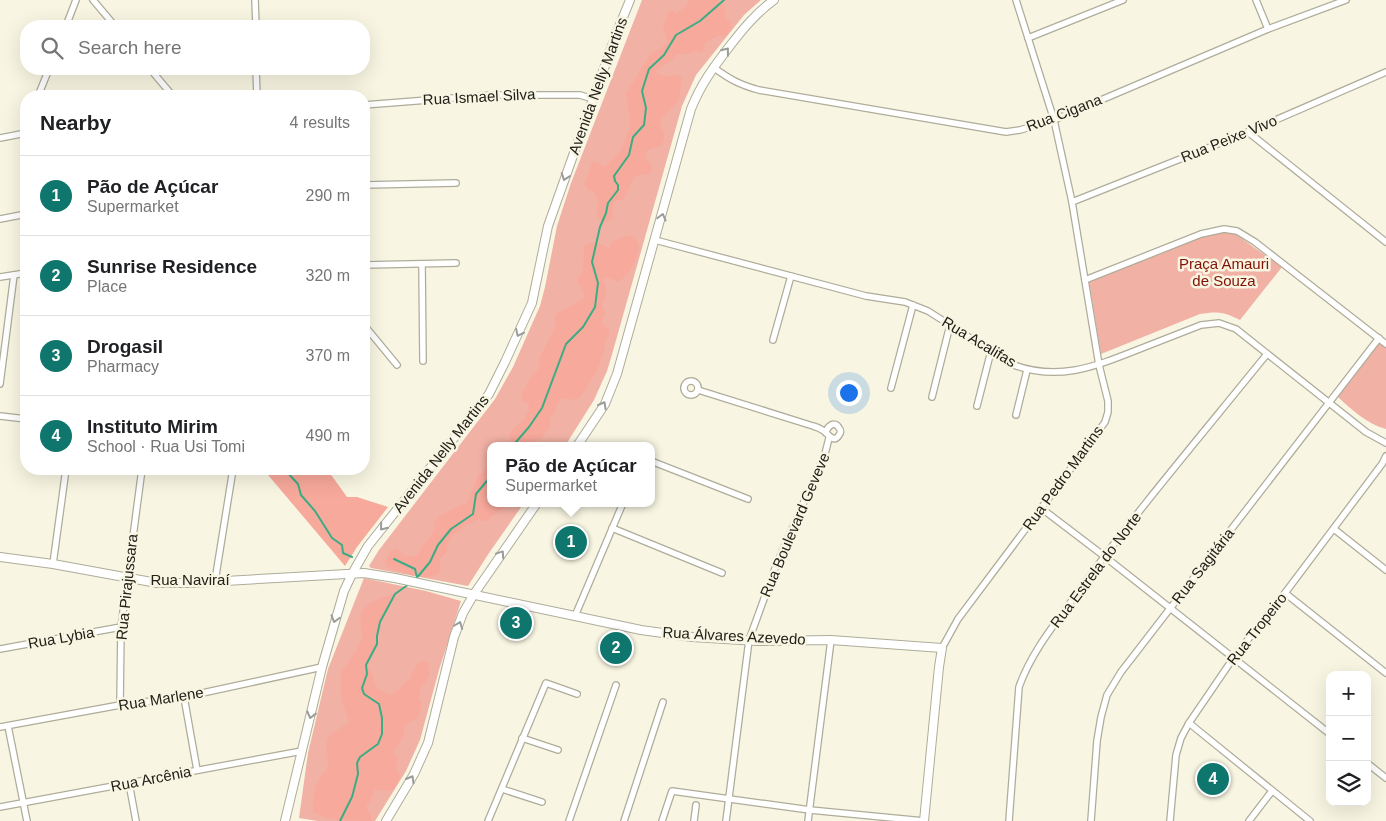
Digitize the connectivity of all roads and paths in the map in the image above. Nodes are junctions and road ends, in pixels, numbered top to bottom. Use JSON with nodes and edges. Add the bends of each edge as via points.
{"nodes":[{"id":1,"x":76,"y":0,"type":"edge"},
{"id":2,"x":93,"y":0,"type":"edge"},
{"id":3,"x":255,"y":0,"type":"edge"},
{"id":4,"x":630,"y":0,"type":"edge"},
{"id":5,"x":774,"y":0,"type":"edge"},
{"id":6,"x":1016,"y":0,"type":"edge"},
{"id":7,"x":1123,"y":0,"type":"edge"},
{"id":8,"x":1256,"y":0,"type":"edge"},
{"id":9,"x":1346,"y":0,"type":"edge"},
{"id":10,"x":68,"y":20,"type":"edge"},
{"id":11,"x":110,"y":20,"type":"edge"},
{"id":12,"x":256,"y":20,"type":"edge"},
{"id":13,"x":1268,"y":29,"type":"junction"},
{"id":14,"x":1028,"y":38,"type":"junction"},
{"id":15,"x":713,"y":68,"type":"junction"},
{"id":16,"x":1386,"y":72,"type":"edge"},
{"id":17,"x":47,"y":75,"type":"edge"},
{"id":18,"x":155,"y":75,"type":"edge"},
{"id":19,"x":256,"y":75,"type":"edge"},
{"id":20,"x":40,"y":90,"type":"edge"},
{"id":21,"x":168,"y":90,"type":"edge"},
{"id":22,"x":257,"y":90,"type":"edge"},
{"id":23,"x":593,"y":99,"type":"junction"},
{"id":24,"x":370,"y":104,"type":"edge"},
{"id":25,"x":1054,"y":120,"type":"junction"},
{"id":26,"x":1248,"y":132,"type":"junction"},
{"id":27,"x":20,"y":134,"type":"edge"},
{"id":28,"x":0,"y":138,"type":"edge"},
{"id":29,"x":456,"y":183,"type":"dead end"},
{"id":30,"x":370,"y":185,"type":"edge"},
{"id":31,"x":1072,"y":202,"type":"junction"},
{"id":32,"x":20,"y":215,"type":"edge"},
{"id":33,"x":0,"y":219,"type":"edge"},
{"id":34,"x":655,"y":240,"type":"junction"},
{"id":35,"x":1386,"y":242,"type":"edge"},
{"id":36,"x":456,"y":263,"type":"dead end"},
{"id":37,"x":422,"y":264,"type":"junction"},
{"id":38,"x":370,"y":265,"type":"edge"},
{"id":39,"x":20,"y":274,"type":"edge"},
{"id":40,"x":14,"y":275,"type":"junction"},
{"id":41,"x":791,"y":276,"type":"junction"},
{"id":42,"x":0,"y":277,"type":"edge"},
{"id":43,"x":1085,"y":280,"type":"junction"},
{"id":44,"x":913,"y":305,"type":"junction"},
{"id":45,"x":950,"y":325,"type":"junction"},
{"id":46,"x":370,"y":333,"type":"edge"},
{"id":47,"x":1379,"y":338,"type":"junction"},
{"id":48,"x":773,"y":340,"type":"dead end"},
{"id":49,"x":1386,"y":344,"type":"edge"},
{"id":50,"x":991,"y":351,"type":"junction"},
{"id":51,"x":1267,"y":354,"type":"junction"},
{"id":52,"x":423,"y":361,"type":"dead end"},
{"id":53,"x":397,"y":365,"type":"dead end"},
{"id":54,"x":1099,"y":365,"type":"junction"},
{"id":55,"x":1026,"y":370,"type":"junction"},
{"id":56,"x":0,"y":384,"type":"edge"},
{"id":57,"x":891,"y":388,"type":"dead end"},
{"id":58,"x":698,"y":390,"type":"dead end"},
{"id":59,"x":932,"y":398,"type":"dead end"},
{"id":60,"x":1329,"y":404,"type":"junction"},
{"id":61,"x":977,"y":406,"type":"dead end"},
{"id":62,"x":1016,"y":415,"type":"dead end"},
{"id":63,"x":0,"y":416,"type":"edge"},
{"id":64,"x":20,"y":418,"type":"edge"},
{"id":65,"x":580,"y":442,"type":"edge"},
{"id":66,"x":1386,"y":443,"type":"edge"},
{"id":67,"x":1386,"y":456,"type":"edge"},
{"id":68,"x":655,"y":463,"type":"edge"},
{"id":69,"x":65,"y":475,"type":"edge"},
{"id":70,"x":141,"y":475,"type":"edge"},
{"id":71,"x":232,"y":475,"type":"edge"},
{"id":72,"x":748,"y":499,"type":"dead end"},
{"id":73,"x":533,"y":507,"type":"edge"},
{"id":74,"x":621,"y":507,"type":"edge"},
{"id":75,"x":1041,"y":508,"type":"junction"},
{"id":76,"x":612,"y":528,"type":"junction"},
{"id":77,"x":1334,"y":529,"type":"junction"},
{"id":78,"x":1104,"y":556,"type":"junction"},
{"id":79,"x":0,"y":557,"type":"edge"},
{"id":80,"x":53,"y":564,"type":"junction"},
{"id":81,"x":1386,"y":570,"type":"edge"},
{"id":82,"x":722,"y":573,"type":"dead end"},
{"id":83,"x":352,"y":574,"type":"junction"},
{"id":84,"x":127,"y":578,"type":"junction"},
{"id":85,"x":215,"y":582,"type":"junction"},
{"id":86,"x":1285,"y":593,"type":"junction"},
{"id":87,"x":474,"y":594,"type":"junction"},
{"id":88,"x":1170,"y":608,"type":"junction"},
{"id":89,"x":576,"y":616,"type":"junction"},
{"id":90,"x":121,"y":627,"type":"junction"},
{"id":91,"x":749,"y":640,"type":"junction"},
{"id":92,"x":831,"y":640,"type":"junction"},
{"id":93,"x":942,"y":648,"type":"junction"},
{"id":94,"x":0,"y":649,"type":"edge"},
{"id":95,"x":1234,"y":658,"type":"junction"},
{"id":96,"x":322,"y":667,"type":"junction"},
{"id":97,"x":1386,"y":673,"type":"edge"},
{"id":98,"x":616,"y":685,"type":"dead end"},
{"id":99,"x":577,"y":694,"type":"dead end"},
{"id":100,"x":184,"y":697,"type":"junction"},
{"id":101,"x":663,"y":702,"type":"dead end"},
{"id":102,"x":120,"y":705,"type":"junction"},
{"id":103,"x":1189,"y":723,"type":"junction"},
{"id":104,"x":8,"y":726,"type":"junction"},
{"id":105,"x":0,"y":727,"type":"edge"},
{"id":106,"x":1326,"y":731,"type":"edge"},
{"id":107,"x":522,"y":738,"type":"junction"},
{"id":108,"x":558,"y":750,"type":"dead end"},
{"id":109,"x":302,"y":751,"type":"junction"},
{"id":110,"x":1371,"y":766,"type":"edge"},
{"id":111,"x":197,"y":770,"type":"junction"},
{"id":112,"x":1386,"y":778,"type":"edge"},
{"id":113,"x":129,"y":783,"type":"junction"},
{"id":114,"x":502,"y":789,"type":"junction"},
{"id":115,"x":1272,"y":791,"type":"junction"},
{"id":116,"x":729,"y":798,"type":"junction"},
{"id":117,"x":23,"y":802,"type":"junction"},
{"id":118,"x":542,"y":802,"type":"dead end"},
{"id":119,"x":696,"y":805,"type":"dead end"},
{"id":120,"x":0,"y":807,"type":"edge"},
{"id":121,"x":810,"y":810,"type":"junction"},
{"id":122,"x":27,"y":821,"type":"edge"},
{"id":123,"x":136,"y":821,"type":"edge"},
{"id":124,"x":285,"y":821,"type":"edge"},
{"id":125,"x":386,"y":821,"type":"edge"},
{"id":126,"x":488,"y":821,"type":"edge"},
{"id":127,"x":569,"y":821,"type":"edge"},
{"id":128,"x":624,"y":821,"type":"edge"},
{"id":129,"x":662,"y":821,"type":"edge"},
{"id":130,"x":694,"y":821,"type":"edge"},
{"id":131,"x":726,"y":821,"type":"edge"},
{"id":132,"x":808,"y":821,"type":"edge"},
{"id":133,"x":924,"y":821,"type":"edge"},
{"id":134,"x":1009,"y":821,"type":"edge"},
{"id":135,"x":1091,"y":821,"type":"edge"},
{"id":136,"x":1170,"y":821,"type":"edge"},
{"id":137,"x":1249,"y":821,"type":"edge"},
{"id":138,"x":1310,"y":821,"type":"edge"}],
"edges":[{"from":1,"to":10,"type":"street"},
{"from":2,"to":11,"type":"street"},
{"from":3,"to":12,"type":"street"},
{"from":4,"to":23,"type":"main road","name":"Avenida Nelly Martins"},
{"from":15,"to":5,"type":"main road","one_way":true,"via":[[750,21]]},
{"from":6,"to":14,"type":"street","name":"Rua Pedro Martins"},
{"from":7,"to":14,"type":"street"},
{"from":8,"to":13,"type":"street"},
{"from":9,"to":13,"type":"street","name":"Rua Cigana"},
{"from":13,"to":25,"type":"street","name":"Rua Cigana"},
{"from":14,"to":25,"type":"street","name":"Rua Pedro Martins"},
{"from":15,"to":25,"type":"street","name":"Rua Cigana","via":[[731,80],[759,90],[995,131],[1020,130]]},
{"from":34,"to":15,"type":"main road","one_way":true,"via":[[691,109]]},
{"from":16,"to":26,"type":"street","name":"Rua Peixe Vivo"},
{"from":17,"to":20,"type":"street"},
{"from":18,"to":21,"type":"street"},
{"from":19,"to":22,"type":"street"},
{"from":23,"to":24,"type":"street","name":"Rua Ismael Silva","via":[[580,95],[492,95]]},
{"from":23,"to":83,"type":"main road","name":"Avenida Nelly Martins","one_way":true,"via":[[548,226],[532,303],[489,394],[368,546]]},
{"from":25,"to":31,"type":"street","name":"Rua Pedro Martins"},
{"from":26,"to":31,"type":"street","name":"Rua Peixe Vivo"},
{"from":26,"to":35,"type":"street"},
{"from":27,"to":28,"type":"street"},
{"from":29,"to":30,"type":"street"},
{"from":31,"to":43,"type":"street","name":"Rua Pedro Martins"},
{"from":32,"to":33,"type":"street"},
{"from":34,"to":41,"type":"street","name":"Rua Acalifas"},
{"from":65,"to":34,"type":"main road","one_way":true,"via":[[605,404],[617,374]]},
{"from":36,"to":37,"type":"street"},
{"from":37,"to":38,"type":"street"},
{"from":37,"to":52,"type":"street"},
{"from":39,"to":40,"type":"street"},
{"from":40,"to":42,"type":"street"},
{"from":40,"to":56,"type":"street"},
{"from":41,"to":44,"type":"street","name":"Rua Acalifas"},
{"from":41,"to":48,"type":"street"},
{"from":43,"to":47,"type":"street","via":[[1201,234],[1224,229],[1237,231],[1256,242]]},
{"from":43,"to":54,"type":"street","name":"Rua Pedro Martins"},
{"from":44,"to":45,"type":"street","name":"Rua Acalifas"},
{"from":44,"to":57,"type":"street"},
{"from":45,"to":50,"type":"street","name":"Rua Acalifas"},
{"from":45,"to":59,"type":"street"},
{"from":46,"to":53,"type":"street"},
{"from":47,"to":49,"type":"street"},
{"from":47,"to":60,"type":"street","name":"Rua Sagitária"},
{"from":50,"to":55,"type":"street","name":"Rua Acalifas"},
{"from":50,"to":61,"type":"street"},
{"from":51,"to":54,"type":"street","name":"Rua Acalifas","via":[[1236,329],[1219,323],[1201,325]]},
{"from":51,"to":60,"type":"street","name":"Rua Acalifas"},
{"from":51,"to":78,"type":"street","name":"Rua Estrela do Norte"},
{"from":54,"to":55,"type":"street","name":"Rua Acalifas","via":[[1060,372]]},
{"from":54,"to":75,"type":"street","name":"Rua Pedro Martins","via":[[1108,401],[1105,422]]},
{"from":55,"to":62,"type":"street"},
{"from":58,"to":91,"type":"street","name":"Rua Boulevard Geveve","via":[[813,426],[828,435],[826,454],[776,562]]},
{"from":60,"to":66,"type":"street","name":"Rua Acalifas"},
{"from":60,"to":88,"type":"street","name":"Rua Sagitária"},
{"from":63,"to":64,"type":"street"},
{"from":67,"to":77,"type":"street","name":"Rua Tropeiro"},
{"from":68,"to":72,"type":"street"},
{"from":69,"to":80,"type":"street"},
{"from":70,"to":84,"type":"street","name":"Rua Pirajussara"},
{"from":71,"to":85,"type":"street"},
{"from":87,"to":73,"type":"main road","one_way":true},
{"from":74,"to":76,"type":"street"},
{"from":75,"to":78,"type":"street"},
{"from":75,"to":93,"type":"street","name":"Rua Pedro Martins","via":[[958,619]]},
{"from":76,"to":82,"type":"street"},
{"from":76,"to":89,"type":"street"},
{"from":77,"to":81,"type":"street"},
{"from":77,"to":86,"type":"street","name":"Rua Tropeiro"},
{"from":78,"to":88,"type":"street"},
{"from":78,"to":134,"type":"street","name":"Rua Estrela do Norte","via":[[1024,671],[1019,688]]},
{"from":79,"to":80,"type":"main road","name":"Rua Naviraí"},
{"from":80,"to":84,"type":"main road","name":"Rua Naviraí"},
{"from":83,"to":85,"type":"main road","name":"Rua Naviraí"},
{"from":83,"to":87,"type":"main road","name":"Rua Álvares Azevedo","via":[[395,578]]},
{"from":83,"to":96,"type":"main road","name":"Avenida Nelly Martins","one_way":true},
{"from":84,"to":85,"type":"main road","name":"Rua Naviraí","via":[[190,584]]},
{"from":84,"to":90,"type":"street","name":"Rua Pirajussara"},
{"from":86,"to":95,"type":"street","name":"Rua Tropeiro"},
{"from":86,"to":97,"type":"street"},
{"from":87,"to":89,"type":"main road","name":"Rua Álvares Azevedo"},
{"from":125,"to":87,"type":"main road","one_way":true,"via":[[428,743],[454,637]]},
{"from":88,"to":95,"type":"street"},
{"from":88,"to":135,"type":"street","name":"Rua Sagitária","via":[[1107,695],[1097,741]]},
{"from":89,"to":91,"type":"main road","name":"Rua Álvares Azevedo","via":[[692,638]]},
{"from":90,"to":94,"type":"street","name":"Rua Lybia"},
{"from":90,"to":102,"type":"street","name":"Rua Pirajussara"},
{"from":91,"to":92,"type":"main road","name":"Rua Álvares Azevedo"},
{"from":91,"to":116,"type":"street","name":"Rua Boulevard Geveve"},
{"from":92,"to":93,"type":"main road","name":"Rua Álvares Azevedo"},
{"from":92,"to":121,"type":"street"},
{"from":93,"to":133,"type":"main road","name":"Rua Pedro Martins"},
{"from":95,"to":103,"type":"street","name":"Rua Tropeiro"},
{"from":95,"to":106,"type":"street"},
{"from":96,"to":100,"type":"street","name":"Rua Marlene"},
{"from":96,"to":109,"type":"main road","name":"Avenida Nelly Martins","one_way":true},
{"from":98,"to":127,"type":"street"},
{"from":99,"to":107,"type":"street","via":[[546,683]]},
{"from":100,"to":102,"type":"street","name":"Rua Marlene"},
{"from":100,"to":111,"type":"street"},
{"from":101,"to":128,"type":"street"},
{"from":102,"to":104,"type":"street","name":"Rua Marlene"},
{"from":103,"to":115,"type":"street"},
{"from":103,"to":136,"type":"street","name":"Rua Tropeiro","via":[[1176,755]]},
{"from":104,"to":105,"type":"street","name":"Rua Marlene"},
{"from":104,"to":117,"type":"street"},
{"from":107,"to":108,"type":"street"},
{"from":107,"to":114,"type":"street"},
{"from":109,"to":111,"type":"street","name":"Rua Arcênia"},
{"from":109,"to":124,"type":"main road","name":"Avenida Nelly Martins"},
{"from":110,"to":112,"type":"street"},
{"from":111,"to":113,"type":"street","name":"Rua Arcênia"},
{"from":113,"to":117,"type":"street","name":"Rua Arcênia"},
{"from":113,"to":123,"type":"street"},
{"from":114,"to":118,"type":"street"},
{"from":114,"to":126,"type":"street"},
{"from":115,"to":137,"type":"street"},
{"from":115,"to":138,"type":"street"},
{"from":116,"to":121,"type":"street"},
{"from":116,"to":129,"type":"street","via":[[672,791]]},
{"from":116,"to":131,"type":"street","name":"Rua Boulevard Geveve"},
{"from":117,"to":120,"type":"street","name":"Rua Arcênia"},
{"from":117,"to":122,"type":"street"},
{"from":119,"to":130,"type":"street"},
{"from":121,"to":132,"type":"street"},
{"from":121,"to":133,"type":"street"}]}
